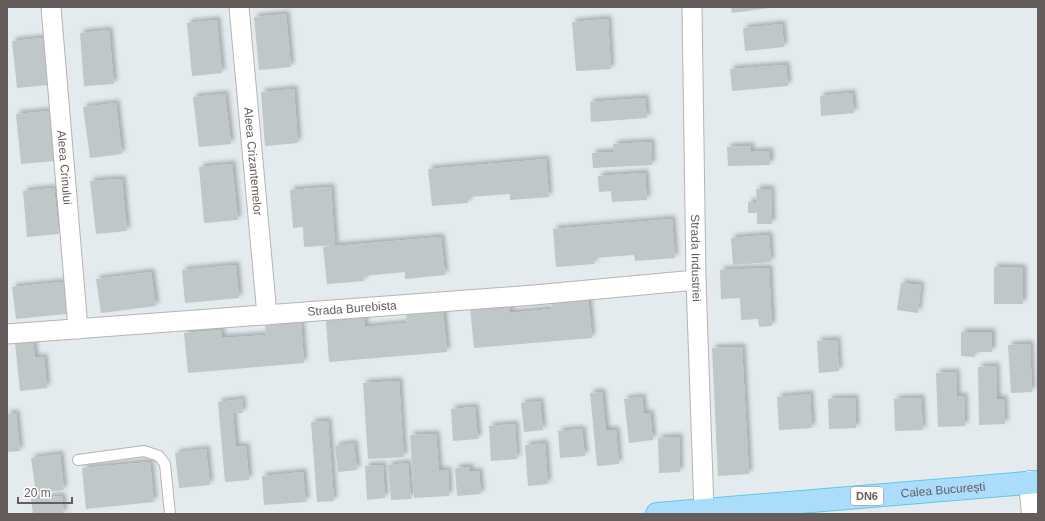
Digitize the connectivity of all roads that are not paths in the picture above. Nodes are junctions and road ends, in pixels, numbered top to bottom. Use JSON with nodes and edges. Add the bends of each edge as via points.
{"nodes":[{"id":1,"x":50,"y":7,"type":"edge"},
{"id":2,"x":239,"y":7,"type":"edge"},
{"id":3,"x":692,"y":7,"type":"edge"},
{"id":4,"x":696,"y":280,"type":"junction"},
{"id":5,"x":267,"y":315,"type":"junction"},
{"id":6,"x":78,"y":329,"type":"junction"},
{"id":7,"x":7,"y":334,"type":"edge"},
{"id":8,"x":78,"y":460,"type":"dead end"},
{"id":9,"x":1034,"y":482,"type":"edge"},
{"id":10,"x":704,"y":510,"type":"junction"},
{"id":11,"x":170,"y":514,"type":"edge"},
{"id":12,"x":657,"y":514,"type":"edge"},
{"id":13,"x":1033,"y":514,"type":"edge"}],
"edges":[{"from":1,"to":6,"type":"street","name":"Aleea Crinului"},
{"from":2,"to":5,"type":"street","name":"Aleea Crizantemelor"},
{"from":3,"to":4,"type":"street","name":"Strada Industriei"},
{"from":4,"to":5,"type":"street","name":"Strada Burebista","via":[[527,296]]},
{"from":4,"to":10,"type":"street","name":"Strada Industriei"},
{"from":5,"to":6,"type":"street","name":"Strada Burebista"},
{"from":6,"to":7,"type":"street","name":"Strada Burebista"},
{"from":8,"to":11,"type":"lane","via":[[144,451],[159,456],[165,464]]},
{"from":9,"to":10,"type":"main road","name":"Calea București","number":"DN6"},
{"from":9,"to":13,"type":"main road"},
{"from":10,"to":12,"type":"main road","name":"Calea București","number":"DN6"}]}
